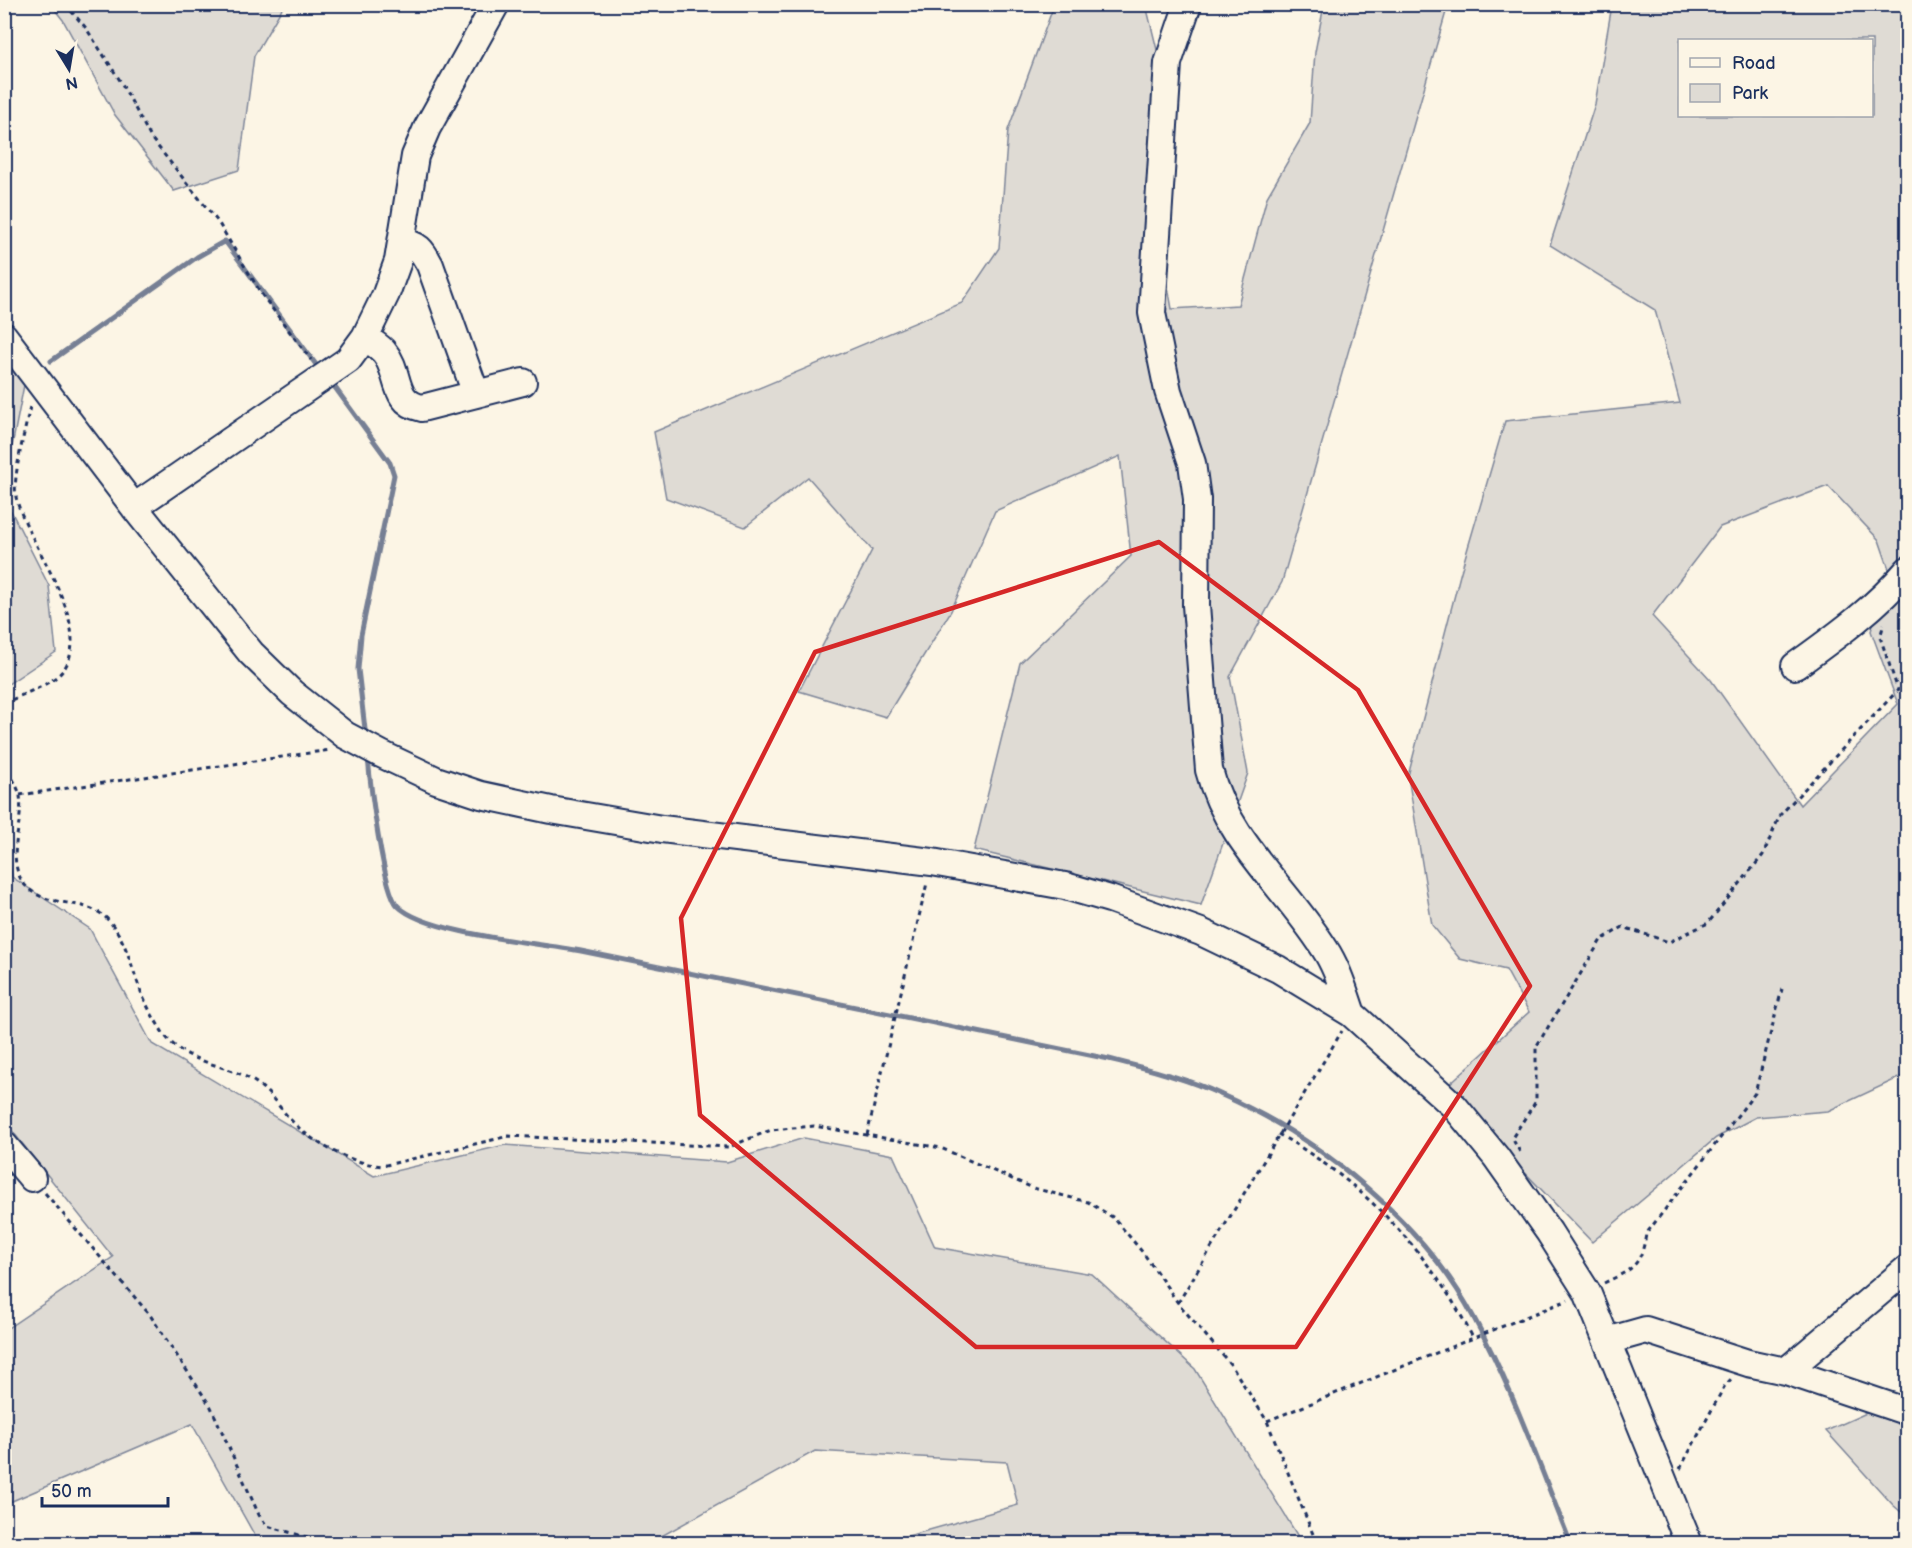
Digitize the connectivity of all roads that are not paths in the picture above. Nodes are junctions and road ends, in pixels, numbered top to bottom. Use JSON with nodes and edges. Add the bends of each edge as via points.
{"nodes":[{"id":1,"x":496,"y":4,"type":"edge"},
{"id":2,"x":1188,"y":4,"type":"edge"},
{"id":3,"x":401,"y":242,"type":"junction"},
{"id":4,"x":4,"y":336,"type":"edge"},
{"id":5,"x":365,"y":337,"type":"junction"},
{"id":6,"x":523,"y":382,"type":"dead end"},
{"id":7,"x":476,"y":394,"type":"junction"},
{"id":8,"x":134,"y":507,"type":"junction"},
{"id":9,"x":1908,"y":570,"type":"edge"},
{"id":10,"x":1795,"y":666,"type":"dead end"},
{"id":11,"x":1352,"y":1014,"type":"junction"},
{"id":12,"x":4,"y":1145,"type":"edge"},
{"id":13,"x":32,"y":1178,"type":"road end"},
{"id":14,"x":1908,"y":1268,"type":"edge"},
{"id":15,"x":1607,"y":1341,"type":"junction"},
{"id":16,"x":1786,"y":1371,"type":"junction"},
{"id":17,"x":1908,"y":1412,"type":"edge"},
{"id":18,"x":1689,"y":1544,"type":"edge"}],
"edges":[{"from":1,"to":3,"type":"street","via":[[415,156]]},
{"from":2,"to":11,"type":"street","via":[[1168,63],[1152,313],[1168,391],[1192,463],[1197,499],[1196,605],[1209,770],[1215,792],[1237,830],[1328,954]]},
{"from":3,"to":5,"type":"street","via":[[386,294]]},
{"from":3,"to":7,"type":"street","via":[[422,249],[430,265]]},
{"from":4,"to":8,"type":"street"},
{"from":5,"to":7,"type":"street","via":[[384,351],[404,401],[414,407]]},
{"from":5,"to":8,"type":"street","via":[[348,360],[325,379]]},
{"from":6,"to":7,"type":"street"},
{"from":8,"to":11,"type":"street","via":[[251,653],[292,693],[356,741],[436,780],[501,800],[662,829],[932,862],[1065,886],[1201,932],[1278,969]]},
{"from":9,"to":10,"type":"street","via":[[1851,626]]},
{"from":11,"to":15,"type":"street","via":[[1455,1107],[1521,1192],[1587,1292]]},
{"from":12,"to":13,"type":"street"},
{"from":14,"to":16,"type":"street"},
{"from":15,"to":16,"type":"street","via":[[1646,1330],[1748,1363]]},
{"from":15,"to":18,"type":"street"},
{"from":16,"to":17,"type":"street"}]}
